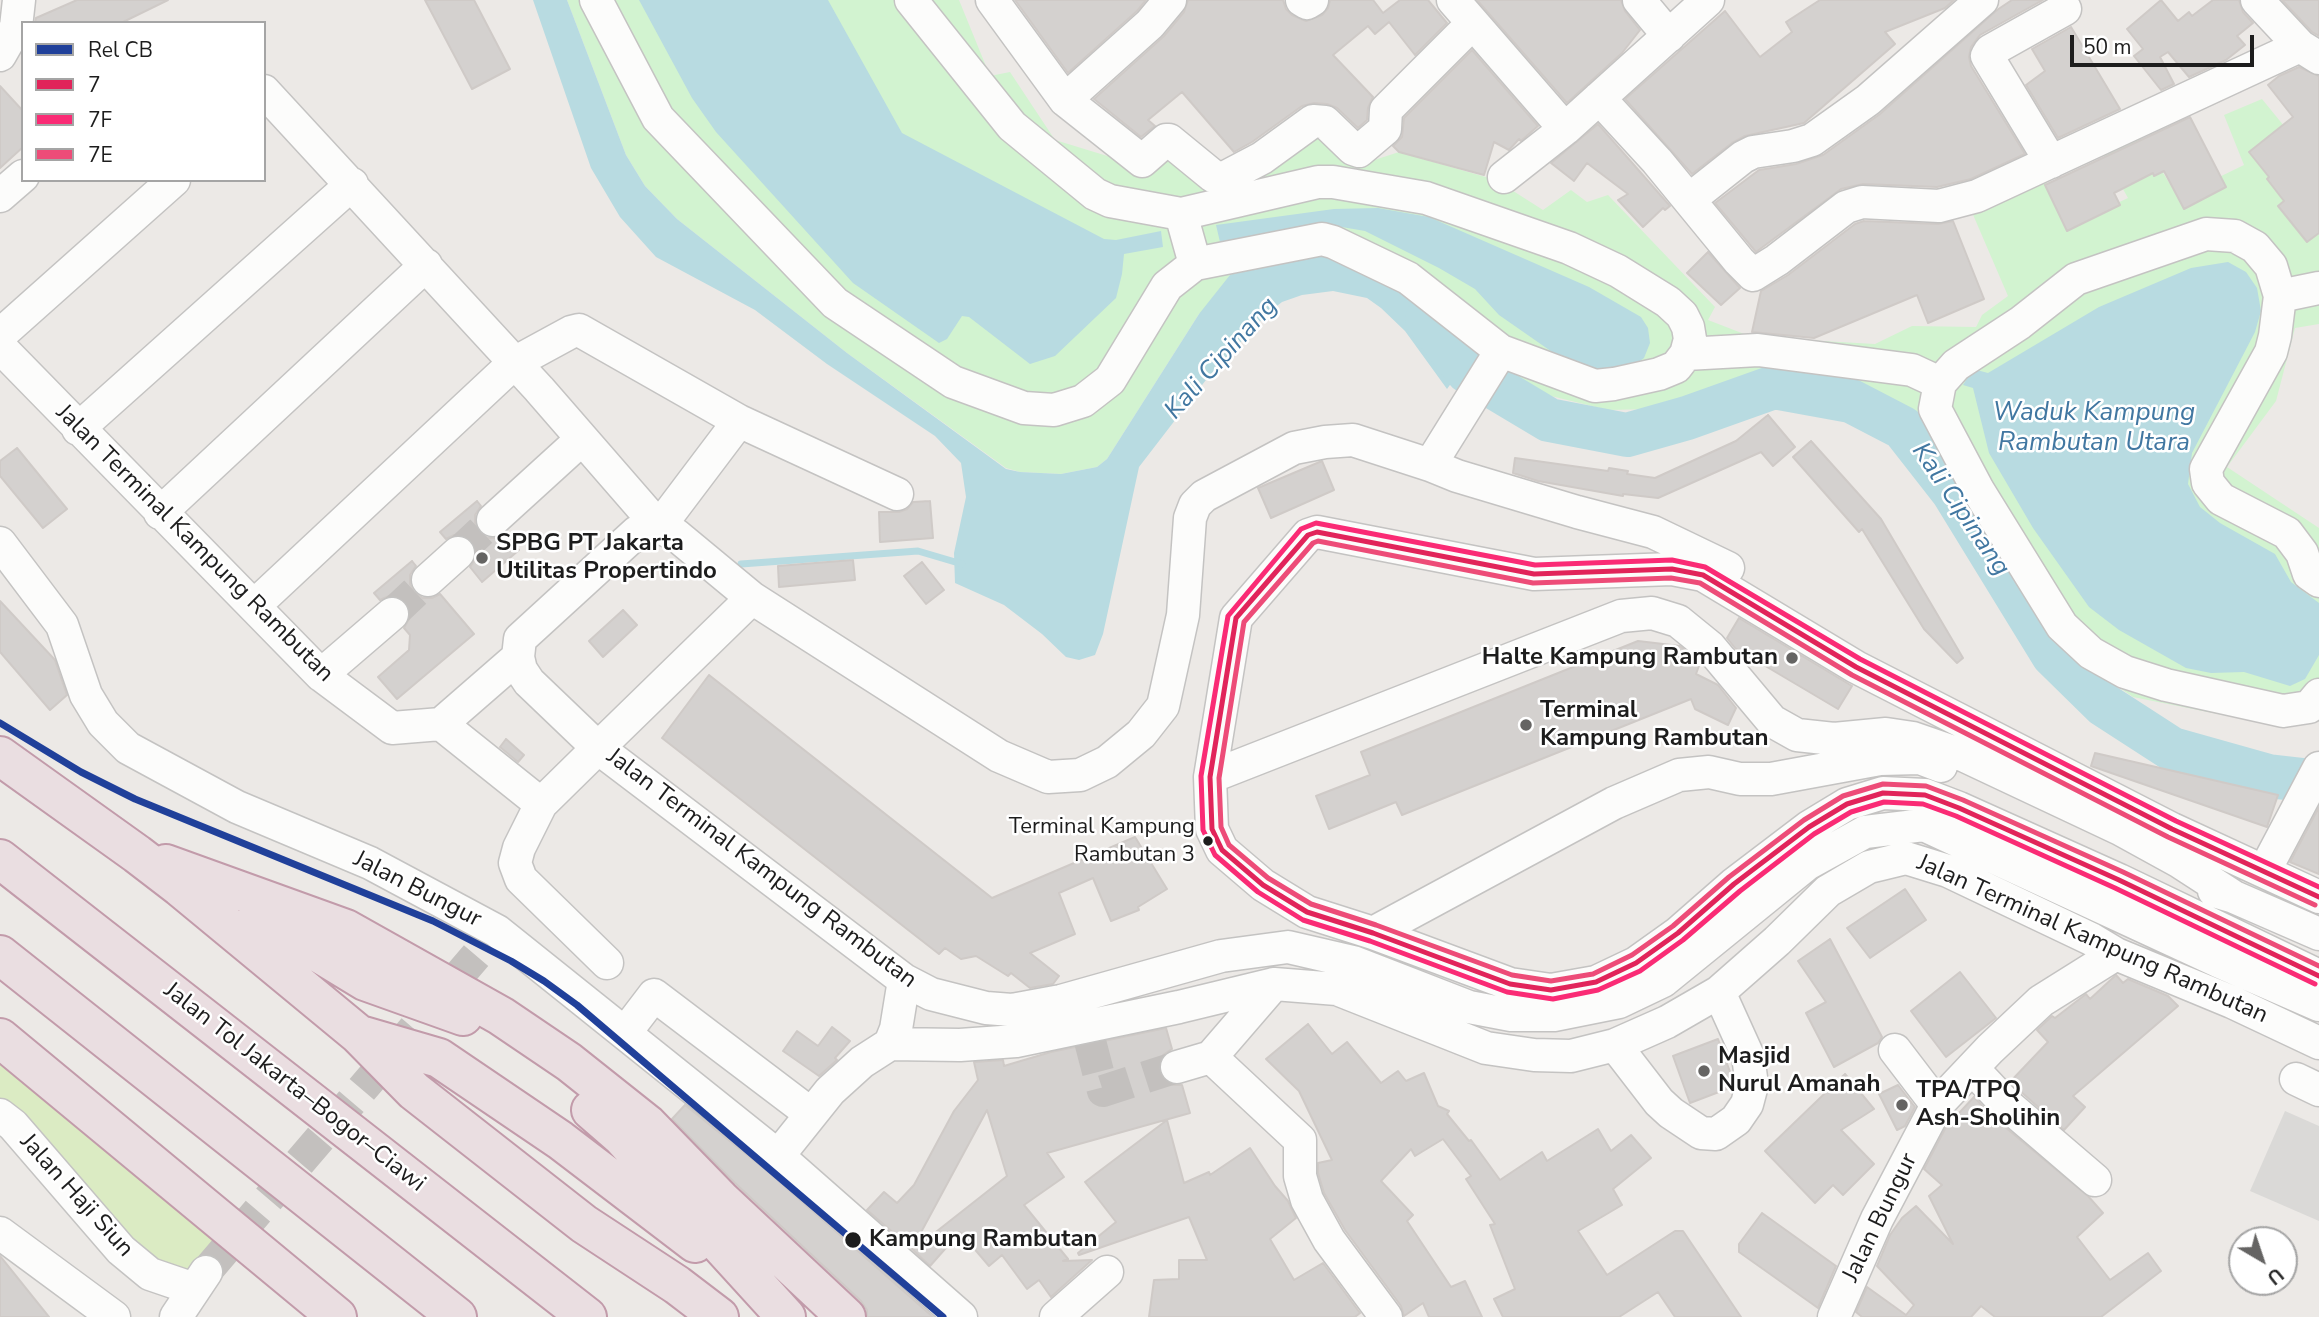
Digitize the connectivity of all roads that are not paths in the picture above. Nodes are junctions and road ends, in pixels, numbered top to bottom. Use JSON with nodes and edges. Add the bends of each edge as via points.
{"nodes":[{"id":1,"x":19,"y":0,"type":"edge"},
{"id":2,"x":596,"y":0,"type":"edge"},
{"id":3,"x":911,"y":0,"type":"edge"},
{"id":4,"x":992,"y":0,"type":"edge"},
{"id":5,"x":1170,"y":0,"type":"edge"},
{"id":6,"x":1302,"y":0,"type":"edge"},
{"id":7,"x":1312,"y":0,"type":"edge"},
{"id":8,"x":1639,"y":0,"type":"edge"},
{"id":9,"x":1708,"y":0,"type":"edge"},
{"id":10,"x":1982,"y":0,"type":"edge"},
{"id":11,"x":2257,"y":0,"type":"edge"},
{"id":12,"x":2065,"y":9,"type":"dead end"},
{"id":13,"x":1463,"y":12,"type":"edge"},
{"id":14,"x":1669,"y":36,"type":"junction"},
{"id":15,"x":2309,"y":52,"type":"edge"},
{"id":16,"x":0,"y":55,"type":"edge"},
{"id":17,"x":266,"y":95,"type":"edge"},
{"id":18,"x":1599,"y":98,"type":"junction"},
{"id":19,"x":1065,"y":100,"type":"junction"},
{"id":20,"x":1565,"y":128,"type":"junction"},
{"id":21,"x":2051,"y":162,"type":"junction"},
{"id":22,"x":1504,"y":177,"type":"dead end"},
{"id":23,"x":21,"y":178,"type":"edge"},
{"id":24,"x":172,"y":182,"type":"edge"},
{"id":25,"x":352,"y":184,"type":"junction"},
{"id":26,"x":0,"y":196,"type":"edge"},
{"id":27,"x":1689,"y":199,"type":"junction"},
{"id":28,"x":1189,"y":240,"type":"junction"},
{"id":29,"x":426,"y":265,"type":"junction"},
{"id":30,"x":2319,"y":288,"type":"edge"},
{"id":31,"x":2280,"y":296,"type":"junction"},
{"id":32,"x":0,"y":335,"type":"edge"},
{"id":33,"x":0,"y":347,"type":"edge"},
{"id":34,"x":1686,"y":354,"type":"junction"},
{"id":35,"x":1497,"y":357,"type":"junction"},
{"id":36,"x":514,"y":363,"type":"junction"},
{"id":37,"x":1940,"y":383,"type":"junction"},
{"id":38,"x":739,"y":421,"type":"junction"},
{"id":39,"x":78,"y":429,"type":"junction"},
{"id":40,"x":582,"y":439,"type":"junction"},
{"id":41,"x":1430,"y":465,"type":"junction"},
{"id":42,"x":897,"y":494,"type":"dead end"},
{"id":43,"x":160,"y":513,"type":"junction"},
{"id":44,"x":494,"y":520,"type":"tunnel mouth"},
{"id":45,"x":659,"y":527,"type":"junction"},
{"id":46,"x":0,"y":543,"type":"edge"},
{"id":47,"x":458,"y":553,"type":"tunnel mouth"},
{"id":48,"x":1734,"y":571,"type":"junction"},
{"id":49,"x":1703,"y":575,"type":"junction"},
{"id":50,"x":428,"y":580,"type":"tunnel mouth"},
{"id":51,"x":2319,"y":581,"type":"edge"},
{"id":52,"x":752,"y":598,"type":"junction"},
{"id":53,"x":254,"y":606,"type":"junction"},
{"id":54,"x":392,"y":614,"type":"tunnel mouth"},
{"id":55,"x":518,"y":657,"type":"junction"},
{"id":56,"x":321,"y":675,"type":"junction"},
{"id":57,"x":2319,"y":695,"type":"edge"},
{"id":58,"x":441,"y":724,"type":"junction"},
{"id":59,"x":598,"y":748,"type":"junction"},
{"id":60,"x":0,"y":756,"type":"edge"},
{"id":61,"x":2315,"y":775,"type":"edge"},
{"id":62,"x":1210,"y":777,"type":"junction"},
{"id":63,"x":541,"y":804,"type":"junction"},
{"id":64,"x":137,"y":854,"type":"junction"},
{"id":65,"x":0,"y":859,"type":"edge"},
{"id":66,"x":2265,"y":870,"type":"junction"},
{"id":67,"x":180,"y":887,"type":"junction"},
{"id":68,"x":2234,"y":897,"type":"junction"},
{"id":69,"x":2319,"y":897,"type":"edge"},
{"id":70,"x":1373,"y":933,"type":"junction"},
{"id":71,"x":2319,"y":934,"type":"edge"},
{"id":72,"x":2116,"y":954,"type":"junction"},
{"id":73,"x":0,"y":955,"type":"edge"},
{"id":74,"x":1353,"y":962,"type":"junction"},
{"id":75,"x":607,"y":963,"type":"dead end"},
{"id":76,"x":2319,"y":976,"type":"edge"},
{"id":77,"x":904,"y":980,"type":"junction"},
{"id":78,"x":1274,"y":984,"type":"junction"},
{"id":79,"x":1337,"y":989,"type":"junction"},
{"id":80,"x":1719,"y":992,"type":"junction"},
{"id":81,"x":2319,"y":1005,"type":"edge"},
{"id":82,"x":625,"y":1033,"type":"junction"},
{"id":83,"x":358,"y":1034,"type":"junction"},
{"id":84,"x":0,"y":1038,"type":"edge"},
{"id":85,"x":2319,"y":1043,"type":"edge"},
{"id":86,"x":890,"y":1044,"type":"junction"},
{"id":87,"x":1615,"y":1045,"type":"junction"},
{"id":88,"x":1895,"y":1050,"type":"dead end"},
{"id":89,"x":1211,"y":1057,"type":"junction"},
{"id":90,"x":1177,"y":1067,"type":"tunnel mouth"},
{"id":91,"x":1972,"y":1068,"type":"junction"},
{"id":92,"x":1937,"y":1105,"type":"junction"},
{"id":93,"x":811,"y":1114,"type":"junction"},
{"id":94,"x":0,"y":1115,"type":"edge"},
{"id":95,"x":778,"y":1156,"type":"junction"},
{"id":96,"x":2095,"y":1180,"type":"dead end"},
{"id":97,"x":0,"y":1233,"type":"edge"},
{"id":98,"x":1107,"y":1272,"type":"dead end"},
{"id":99,"x":779,"y":1309,"type":"edge"},
{"id":100,"x":101,"y":1314,"type":"edge"},
{"id":101,"x":176,"y":1317,"type":"edge"},
{"id":102,"x":337,"y":1317,"type":"edge"},
{"id":103,"x":457,"y":1317,"type":"edge"},
{"id":104,"x":587,"y":1317,"type":"edge"},
{"id":105,"x":719,"y":1317,"type":"edge"},
{"id":106,"x":846,"y":1317,"type":"edge"},
{"id":107,"x":961,"y":1317,"type":"edge"},
{"id":108,"x":1056,"y":1317,"type":"edge"},
{"id":109,"x":1386,"y":1317,"type":"edge"},
{"id":110,"x":1835,"y":1317,"type":"edge"}],
"edges":[{"from":1,"to":16,"type":"street","via":[[16,27]]},
{"from":2,"to":28,"type":"street","via":[[658,118],[835,303],[953,382],[1024,408],[1054,410],[1083,401],[1110,380]]},
{"from":3,"to":28,"type":"street","via":[[1012,126],[1095,194]]},
{"from":4,"to":19,"type":"street"},
{"from":5,"to":19,"type":"street","via":[[1150,24]]},
{"from":6,"to":7,"type":"street"},
{"from":8,"to":14,"type":"street"},
{"from":9,"to":14,"type":"street"},
{"from":10,"to":27,"type":"street","via":[[1868,100],[1812,140],[1753,152]]},
{"from":11,"to":15,"type":"street"},
{"from":12,"to":21,"type":"street","via":[[1987,56]]},
{"from":13,"to":19,"type":"street","via":[[1386,110],[1385,129],[1359,151],[1325,122],[1313,121],[1262,158],[1224,178],[1213,176],[1169,140],[1142,161]]},
{"from":13,"to":20,"type":"street"},
{"from":14,"to":18,"type":"street"},
{"from":15,"to":21,"type":"street"},
{"from":17,"to":25,"type":"street"},
{"from":18,"to":20,"type":"street"},
{"from":18,"to":27,"type":"street"},
{"from":20,"to":22,"type":"street"},
{"from":21,"to":27,"type":"street","via":[[1977,196],[1939,206],[1862,202],[1846,207],[1753,275]]},
{"from":23,"to":26,"type":"street"},
{"from":24,"to":32,"type":"street"},
{"from":25,"to":29,"type":"street"},
{"from":25,"to":39,"type":"street"},
{"from":28,"to":34,"type":"street","via":[[1318,182],[1426,198],[1569,248],[1618,271],[1682,316],[1690,339]]},
{"from":28,"to":35,"type":"street","via":[[1333,242],[1408,278]]},
{"from":29,"to":36,"type":"street"},
{"from":29,"to":43,"type":"street"},
{"from":30,"to":31,"type":"street"},
{"from":31,"to":37,"type":"street","via":[[2271,266],[2255,247],[2235,236],[2206,234],[2076,279],[1956,365]]},
{"from":31,"to":51,"type":"street","via":[[2271,352],[2206,469],[2208,483],[2221,499],[2287,533],[2302,553],[2309,574]]},
{"from":33,"to":39,"type":"street","name":"Jalan Terminal Kampung Rambutan"},
{"from":34,"to":35,"type":"street","via":[[1676,367],[1659,374],[1595,386]]},
{"from":34,"to":37,"type":"street","via":[[1758,350],[1912,370]]},
{"from":35,"to":41,"type":"street"},
{"from":36,"to":38,"type":"street","via":[[579,330]]},
{"from":36,"to":40,"type":"street"},
{"from":36,"to":53,"type":"street"},
{"from":37,"to":57,"type":"street","via":[[1935,409],[1978,490],[2063,625],[2091,653],[2125,672],[2166,685],[2283,711],[2309,707]]},
{"from":38,"to":42,"type":"street"},
{"from":38,"to":45,"type":"street"},
{"from":39,"to":43,"type":"street","name":"Jalan Terminal Kampung Rambutan"},
{"from":40,"to":44,"type":"street"},
{"from":40,"to":45,"type":"street"},
{"from":41,"to":48,"type":"street","via":[[1653,532]]},
{"from":41,"to":52,"type":"street","via":[[1353,440],[1325,442],[1294,448],[1204,496],[1191,518],[1184,615],[1163,706],[1133,741],[1107,762],[1080,775],[1048,776],[999,756]]},
{"from":43,"to":53,"type":"street","name":"Jalan Terminal Kampung Rambutan"},
{"from":45,"to":52,"type":"street","via":[[676,534]]},
{"from":45,"to":55,"type":"street","via":[[637,532],[520,639]]},
{"from":46,"to":82,"type":"street","name":"Jalan Bungur","via":[[62,625],[86,695],[103,723],[128,748],[237,807],[370,863]]},
{"from":47,"to":50,"type":"street"},
{"from":48,"to":49,"type":"street"},
{"from":48,"to":66,"type":"street","via":[[1871,656],[2233,842]]},
{"from":49,"to":62,"type":"street","via":[[1672,569],[1534,574],[1312,532],[1238,614]]},
{"from":49,"to":66,"type":"street","via":[[1856,667],[2228,857]]},
{"from":52,"to":59,"type":"street","name":"Jalan Terminal Kampung Rambutan"},
{"from":53,"to":56,"type":"street","name":"Jalan Terminal Kampung Rambutan"},
{"from":54,"to":56,"type":"street"},
{"from":55,"to":58,"type":"street"},
{"from":55,"to":59,"type":"street","via":[[529,682]]},
{"from":56,"to":58,"type":"street","name":"Jalan Terminal Kampung Rambutan","via":[[392,728]]},
{"from":58,"to":63,"type":"street"},
{"from":59,"to":63,"type":"street","name":"Jalan Terminal Kampung Rambutan"},
{"from":59,"to":77,"type":"street","name":"Jalan Terminal Kampung Rambutan"},
{"from":60,"to":64,"type":"highway"},
{"from":61,"to":66,"type":"street"},
{"from":62,"to":68,"type":"street","via":[[1621,616],[1652,613],[1678,621],[1710,647],[1772,721],[1797,735],[1834,739],[1886,734],[1965,756],[2120,829]]},
{"from":62,"to":70,"type":"street","via":[[1212,829],[1222,849],[1263,885],[1307,912]]},
{"from":63,"to":75,"type":"street","name":"Jalan Terminal Kampung Rambutan","via":[[519,848],[515,863],[521,879]]},
{"from":64,"to":67,"type":"highway"},
{"from":64,"to":106,"type":"highway","via":[[346,929],[501,1016],[647,1124]]},
{"from":65,"to":104,"type":"highway","name":"Jalan Tol Jakarta–Bogor–Ciawi"},
{"from":66,"to":69,"type":"street"},
{"from":67,"to":83,"type":"highway"},
{"from":67,"to":99,"type":"highway","via":[[268,922],[365,981],[468,1018],[553,1078],[622,1138]]},
{"from":68,"to":70,"type":"street","via":[[2191,884],[1963,774],[1920,758],[1880,759],[1771,779],[1709,772],[1679,775],[1614,803]]},
{"from":68,"to":71,"type":"street"},
{"from":70,"to":76,"type":"street","via":[[1510,984],[1551,990],[1596,982],[1636,963],[1809,827],[1847,804],[1883,793],[1915,794],[1959,808],[2119,880]]},
{"from":72,"to":80,"type":"street","name":"Jalan Terminal Kampung Rambutan","via":[[1948,871],[1906,858],[1869,867],[1828,891]]},
{"from":72,"to":85,"type":"street","name":"Jalan Terminal Kampung Rambutan"},
{"from":72,"to":91,"type":"street","name":"Jalan Bungur","via":[[2041,1001]]},
{"from":73,"to":103,"type":"highway"},
{"from":74,"to":77,"type":"street","name":"Jalan Terminal Kampung Rambutan","via":[[1288,947],[1222,956],[1062,1001],[1012,1010],[931,994]]},
{"from":74,"to":79,"type":"street"},
{"from":74,"to":81,"type":"street","name":"Jalan Terminal Kampung Rambutan","via":[[1469,1007],[1511,1015],[1554,1015],[1619,1002],[1663,981],[1807,864],[1865,832],[1924,825]]},
{"from":77,"to":86,"type":"street"},
{"from":78,"to":79,"type":"street","name":"Jalan Terminal Kampung Rambutan"},
{"from":78,"to":86,"type":"street","name":"Jalan Terminal Kampung Rambutan","via":[[1089,1033],[960,1045]]},
{"from":78,"to":89,"type":"street"},
{"from":79,"to":87,"type":"street","name":"Jalan Terminal Kampung Rambutan","via":[[1486,1048],[1571,1056]]},
{"from":80,"to":87,"type":"street","name":"Jalan Terminal Kampung Rambutan"},
{"from":80,"to":87,"type":"street","via":[[1748,1056],[1752,1085],[1736,1120],[1716,1134],[1701,1133],[1671,1113]]},
{"from":82,"to":93,"type":"street","via":[[654,995]]},
{"from":82,"to":95,"type":"street","name":"Jalan Bungur"},
{"from":83,"to":99,"type":"highway","via":[[439,1058],[560,1140]]},
{"from":83,"to":105,"type":"highway","via":[[424,1099],[584,1224]]},
{"from":84,"to":102,"type":"highway"},
{"from":86,"to":93,"type":"street","via":[[846,1075]]},
{"from":88,"to":92,"type":"street"},
{"from":89,"to":90,"type":"street"},
{"from":89,"to":109,"type":"street","via":[[1300,1140],[1300,1176],[1307,1200],[1329,1240]]},
{"from":91,"to":92,"type":"street","name":"Jalan Bungur"},
{"from":91,"to":96,"type":"street"},
{"from":92,"to":110,"type":"street","name":"Jalan Bungur","via":[[1877,1219]]},
{"from":93,"to":95,"type":"street"},
{"from":94,"to":101,"type":"street","name":"Jalan Haji Siun","via":[[121,1250],[150,1274],[200,1280]]},
{"from":95,"to":107,"type":"street","name":"Jalan Bungur"},
{"from":97,"to":100,"type":"street"},
{"from":98,"to":108,"type":"street"}]}
